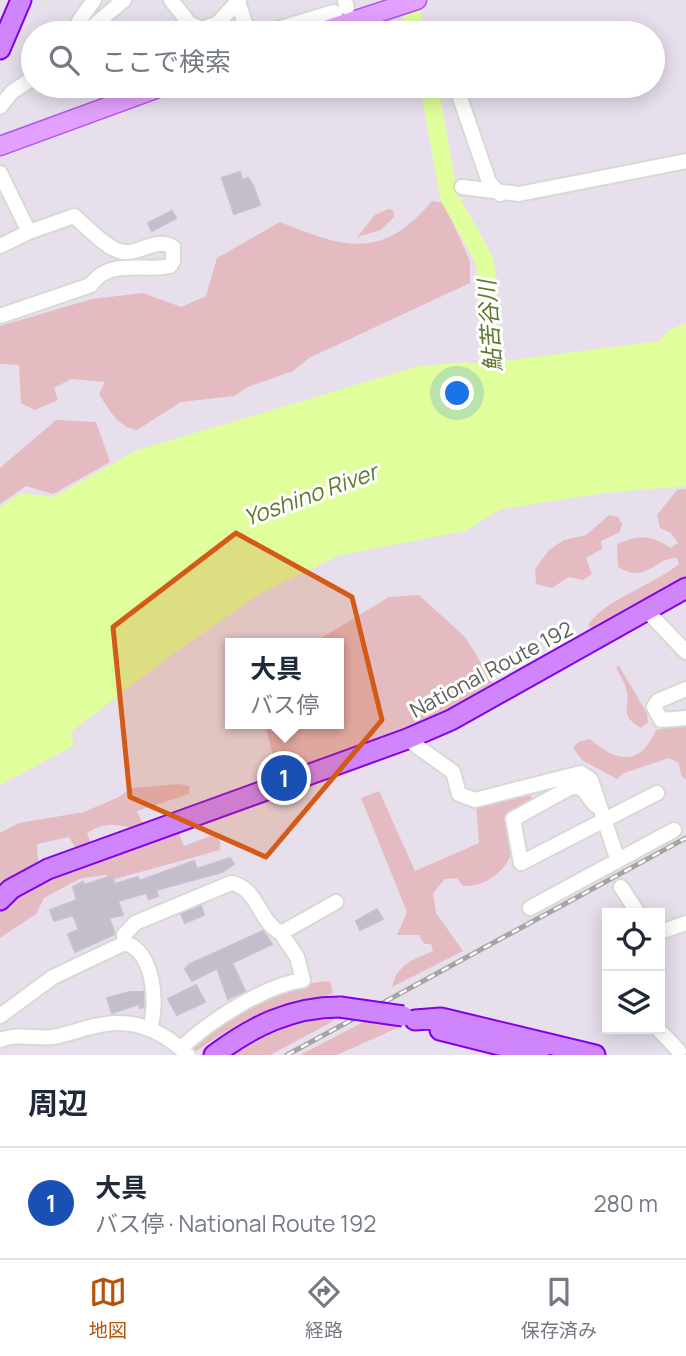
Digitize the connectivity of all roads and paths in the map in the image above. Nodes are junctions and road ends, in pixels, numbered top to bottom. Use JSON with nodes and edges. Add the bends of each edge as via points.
{"nodes":[{"id":1,"x":21,"y":0,"type":"edge"},
{"id":2,"x":94,"y":0,"type":"edge"},
{"id":3,"x":124,"y":0,"type":"edge"},
{"id":4,"x":171,"y":0,"type":"edge"},
{"id":5,"x":417,"y":0,"type":"edge"},
{"id":6,"x":239,"y":1,"type":"edge"},
{"id":7,"x":347,"y":13,"type":"edge"},
{"id":8,"x":79,"y":21,"type":"edge"},
{"id":9,"x":99,"y":21,"type":"edge"},
{"id":10,"x":187,"y":21,"type":"edge"},
{"id":11,"x":220,"y":21,"type":"edge"},
{"id":12,"x":245,"y":21,"type":"edge"},
{"id":13,"x":304,"y":21,"type":"edge"},
{"id":14,"x":0,"y":49,"type":"edge"},
{"id":15,"x":21,"y":86,"type":"edge"},
{"id":16,"x":130,"y":98,"type":"edge"},
{"id":17,"x":460,"y":98,"type":"edge"},
{"id":18,"x":0,"y":107,"type":"edge"},
{"id":19,"x":1,"y":143,"type":"edge"},
{"id":20,"x":686,"y":161,"type":"edge"},
{"id":21,"x":0,"y":173,"type":"edge"},
{"id":22,"x":462,"y":187,"type":"dead end"},
{"id":23,"x":500,"y":194,"type":"junction"},
{"id":24,"x":29,"y":232,"type":"junction"},
{"id":25,"x":0,"y":246,"type":"edge"},
{"id":26,"x":0,"y":316,"type":"edge"},
{"id":27,"x":686,"y":588,"type":"edge"},
{"id":28,"x":646,"y":610,"type":"junction"},
{"id":29,"x":686,"y":652,"type":"edge"},
{"id":30,"x":686,"y":689,"type":"edge"},
{"id":31,"x":686,"y":718,"type":"edge"},
{"id":32,"x":407,"y":739,"type":"junction"},
{"id":33,"x":657,"y":793,"type":"dead end"},
{"id":34,"x":602,"y":815,"type":"junction"},
{"id":35,"x":674,"y":830,"type":"dead end"},
{"id":36,"x":618,"y":860,"type":"junction"},
{"id":37,"x":621,"y":887,"type":"dead end"},
{"id":38,"x":0,"y":900,"type":"edge"},
{"id":39,"x":336,"y":902,"type":"dead end"},
{"id":40,"x":530,"y":908,"type":"dead end"},
{"id":41,"x":635,"y":908,"type":"edge"},
{"id":42,"x":686,"y":923,"type":"edge"},
{"id":43,"x":665,"y":930,"type":"edge"},
{"id":44,"x":281,"y":933,"type":"junction"},
{"id":45,"x":125,"y":943,"type":"junction"},
{"id":46,"x":0,"y":1016,"type":"edge"},
{"id":47,"x":409,"y":1018,"type":"junction"},
{"id":48,"x":150,"y":1028,"type":"junction"},
{"id":49,"x":662,"y":1034,"type":"edge"},
{"id":50,"x":0,"y":1040,"type":"edge"},
{"id":51,"x":185,"y":1052,"type":"edge"},
{"id":52,"x":678,"y":1052,"type":"edge"},
{"id":53,"x":214,"y":1055,"type":"edge"},
{"id":54,"x":539,"y":1055,"type":"edge"},
{"id":55,"x":595,"y":1055,"type":"edge"}],
"edges":[{"from":1,"to":14,"type":"highway"},
{"from":2,"to":8,"type":"street"},
{"from":3,"to":9,"type":"street"},
{"from":4,"to":10,"type":"street"},
{"from":5,"to":7,"type":"main road"},
{"from":6,"to":11,"type":"street"},
{"from":6,"to":12,"type":"street"},
{"from":7,"to":13,"type":"street"},
{"from":15,"to":18,"type":"street"},
{"from":16,"to":19,"type":"main road"},
{"from":17,"to":23,"type":"street","via":[[489,183]]},
{"from":20,"to":23,"type":"street","via":[[532,192]]},
{"from":21,"to":24,"type":"street"},
{"from":22,"to":23,"type":"street"},
{"from":24,"to":25,"type":"street"},
{"from":24,"to":26,"type":"street","via":[[74,216],[117,251],[167,243],[173,247],[173,261],[161,268],[134,266],[108,272],[91,285]]},
{"from":27,"to":28,"type":"highway","name":"National Route 192"},
{"from":28,"to":29,"type":"street"},
{"from":28,"to":32,"type":"highway","name":"National Route 192","via":[[451,720]]},
{"from":30,"to":31,"type":"street","via":[[654,707],[661,720]]},
{"from":32,"to":34,"type":"street","via":[[453,772],[459,794],[475,800],[581,773],[591,780]]},
{"from":32,"to":38,"type":"highway","name":"National Route 192","via":[[48,869]]},
{"from":33,"to":34,"type":"street"},
{"from":34,"to":34,"type":"street","via":[[520,863],[513,819],[570,787],[582,788]]},
{"from":34,"to":36,"type":"street"},
{"from":35,"to":36,"type":"street"},
{"from":36,"to":40,"type":"street"},
{"from":37,"to":41,"type":"street"},
{"from":39,"to":44,"type":"street"},
{"from":42,"to":43,"type":"street"},
{"from":44,"to":45,"type":"street","via":[[271,929],[251,894],[231,883],[135,923],[124,935]]},
{"from":44,"to":51,"type":"street","via":[[297,957],[303,980],[266,991],[193,1037]]},
{"from":45,"to":46,"type":"street","via":[[53,977]]},
{"from":45,"to":48,"type":"street","via":[[132,945],[149,972],[155,1008]]},
{"from":47,"to":53,"type":"highway","bridge":true,"via":[[313,1007],[287,1013]]},
{"from":47,"to":54,"type":"highway","via":[[459,1036]]},
{"from":47,"to":55,"type":"highway","via":[[441,1018]]},
{"from":48,"to":50,"type":"street","via":[[106,1024],[51,1037],[19,1035]]},
{"from":48,"to":51,"type":"street"},
{"from":49,"to":52,"type":"street"}]}
